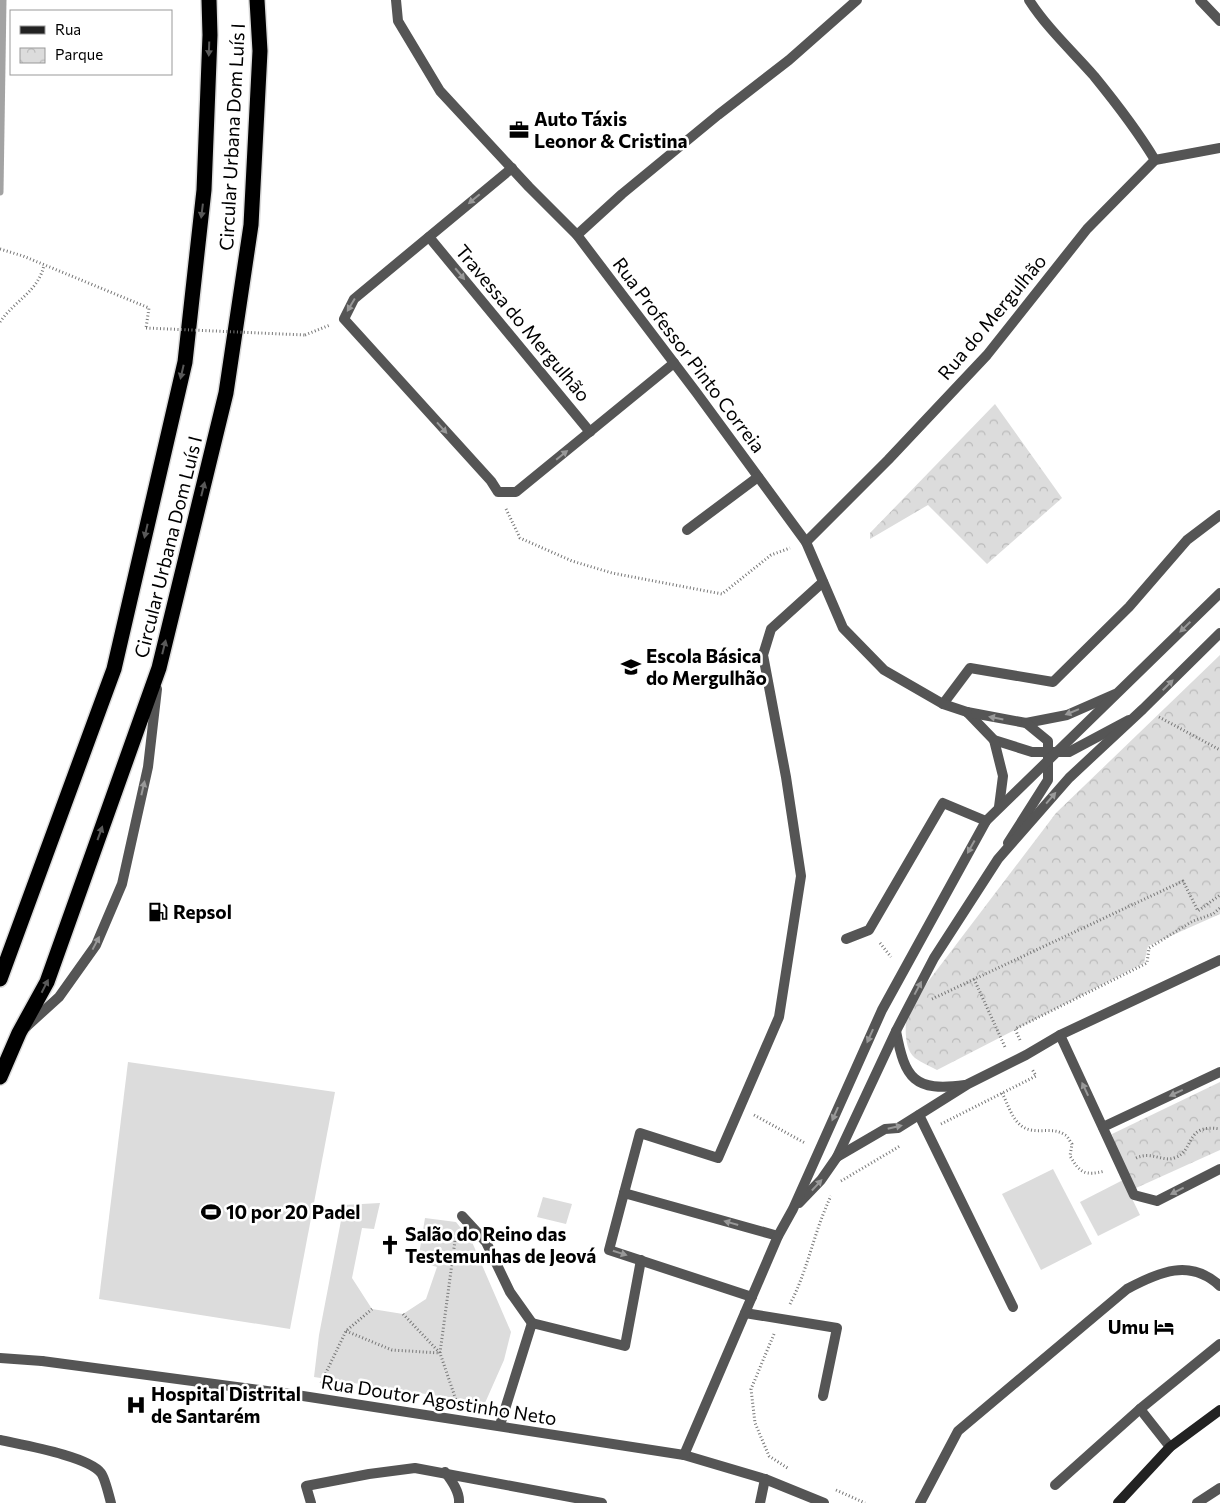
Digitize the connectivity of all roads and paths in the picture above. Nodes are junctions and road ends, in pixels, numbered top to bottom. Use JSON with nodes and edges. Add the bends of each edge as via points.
{"nodes":[{"id":1,"x":209,"y":0,"type":"edge"},
{"id":2,"x":257,"y":0,"type":"edge"},
{"id":3,"x":396,"y":0,"type":"edge"},
{"id":4,"x":857,"y":0,"type":"edge"},
{"id":5,"x":1029,"y":0,"type":"edge"},
{"id":6,"x":1200,"y":0,"type":"edge"},
{"id":7,"x":1220,"y":21,"type":"edge"},
{"id":8,"x":1220,"y":148,"type":"edge"},
{"id":9,"x":1155,"y":160,"type":"junction"},
{"id":10,"x":512,"y":168,"type":"junction"},
{"id":11,"x":577,"y":235,"type":"junction"},
{"id":12,"x":429,"y":237,"type":"junction"},
{"id":13,"x":0,"y":249,"type":"edge"},
{"id":14,"x":44,"y":264,"type":"junction"},
{"id":15,"x":344,"y":319,"type":"junction"},
{"id":16,"x":0,"y":322,"type":"edge"},
{"id":17,"x":674,"y":363,"type":"junction"},
{"id":18,"x":590,"y":432,"type":"junction"},
{"id":19,"x":758,"y":476,"type":"junction"},
{"id":20,"x":498,"y":492,"type":"junction"},
{"id":21,"x":1220,"y":515,"type":"edge"},
{"id":22,"x":687,"y":530,"type":"dead end"},
{"id":23,"x":806,"y":542,"type":"junction"},
{"id":24,"x":823,"y":582,"type":"junction"},
{"id":25,"x":1220,"y":593,"type":"edge"},
{"id":26,"x":1220,"y":633,"type":"edge"},
{"id":27,"x":159,"y":668,"type":"junction"},
{"id":28,"x":1116,"y":694,"type":"junction"},
{"id":29,"x":943,"y":704,"type":"junction"},
{"id":30,"x":1143,"y":709,"type":"junction"},
{"id":31,"x":967,"y":712,"type":"junction"},
{"id":32,"x":1135,"y":716,"type":"junction"},
{"id":33,"x":1026,"y":723,"type":"junction"},
{"id":34,"x":994,"y":740,"type":"junction"},
{"id":35,"x":1220,"y":750,"type":"edge"},
{"id":36,"x":1051,"y":755,"type":"junction"},
{"id":37,"x":999,"y":807,"type":"junction"},
{"id":38,"x":986,"y":820,"type":"junction"},
{"id":39,"x":998,"y":859,"type":"junction"},
{"id":40,"x":1220,"y":895,"type":"edge"},
{"id":41,"x":1220,"y":908,"type":"edge"},
{"id":42,"x":869,"y":930,"type":"junction"},
{"id":43,"x":846,"y":939,"type":"dead end"},
{"id":44,"x":1220,"y":960,"type":"edge"},
{"id":45,"x":903,"y":972,"type":"junction"},
{"id":46,"x":0,"y":979,"type":"edge"},
{"id":47,"x":974,"y":980,"type":"junction"},
{"id":48,"x":908,"y":1008,"type":"junction"},
{"id":49,"x":896,"y":1031,"type":"junction"},
{"id":50,"x":20,"y":1033,"type":"junction"},
{"id":51,"x":1060,"y":1035,"type":"junction"},
{"id":52,"x":1026,"y":1055,"type":"junction"},
{"id":53,"x":1012,"y":1063,"type":"junction"},
{"id":54,"x":1220,"y":1072,"type":"edge"},
{"id":55,"x":0,"y":1077,"type":"edge"},
{"id":56,"x":968,"y":1084,"type":"junction"},
{"id":57,"x":1002,"y":1093,"type":"junction"},
{"id":58,"x":740,"y":1107,"type":"junction"},
{"id":59,"x":919,"y":1115,"type":"junction"},
{"id":60,"x":1103,"y":1128,"type":"junction"},
{"id":61,"x":1220,"y":1129,"type":"edge"},
{"id":62,"x":927,"y":1132,"type":"junction"},
{"id":63,"x":819,"y":1151,"type":"junction"},
{"id":64,"x":837,"y":1157,"type":"junction"},
{"id":65,"x":1121,"y":1166,"type":"junction"},
{"id":66,"x":1220,"y":1168,"type":"edge"},
{"id":67,"x":836,"y":1184,"type":"dead end"},
{"id":68,"x":833,"y":1192,"type":"dead end"},
{"id":69,"x":624,"y":1193,"type":"junction"},
{"id":70,"x":793,"y":1209,"type":"junction"},
{"id":71,"x":462,"y":1216,"type":"dead end"},
{"id":72,"x":778,"y":1236,"type":"junction"},
{"id":73,"x":454,"y":1241,"type":"dead end"},
{"id":74,"x":641,"y":1260,"type":"junction"},
{"id":75,"x":1220,"y":1286,"type":"edge"},
{"id":76,"x":752,"y":1297,"type":"junction"},
{"id":77,"x":1013,"y":1308,"type":"dead end"},
{"id":78,"x":372,"y":1309,"type":"dead end"},
{"id":79,"x":745,"y":1313,"type":"junction"},
{"id":80,"x":403,"y":1314,"type":"dead end"},
{"id":81,"x":781,"y":1320,"type":"junction"},
{"id":82,"x":532,"y":1323,"type":"junction"},
{"id":83,"x":346,"y":1331,"type":"junction"},
{"id":84,"x":1220,"y":1344,"type":"edge"},
{"id":85,"x":440,"y":1353,"type":"junction"},
{"id":86,"x":0,"y":1358,"type":"edge"},
{"id":87,"x":823,"y":1396,"type":"dead end"},
{"id":88,"x":314,"y":1399,"type":"junction"},
{"id":89,"x":1140,"y":1409,"type":"junction"},
{"id":90,"x":1220,"y":1410,"type":"edge"},
{"id":91,"x":463,"y":1420,"type":"junction"},
{"id":92,"x":500,"y":1425,"type":"junction"},
{"id":93,"x":0,"y":1440,"type":"edge"},
{"id":94,"x":1170,"y":1447,"type":"junction"},
{"id":95,"x":684,"y":1454,"type":"junction"},
{"id":96,"x":445,"y":1472,"type":"junction"},
{"id":97,"x":794,"y":1472,"type":"dead end"},
{"id":98,"x":765,"y":1479,"type":"junction"},
{"id":99,"x":1056,"y":1485,"type":"dead end"},
{"id":100,"x":829,"y":1488,"type":"dead end"},
{"id":101,"x":1220,"y":1488,"type":"edge"},
{"id":102,"x":110,"y":1503,"type":"edge"},
{"id":103,"x":311,"y":1503,"type":"edge"},
{"id":104,"x":460,"y":1503,"type":"edge"},
{"id":105,"x":602,"y":1503,"type":"edge"},
{"id":106,"x":760,"y":1503,"type":"edge"},
{"id":107,"x":824,"y":1503,"type":"edge"},
{"id":108,"x":865,"y":1503,"type":"edge"},
{"id":109,"x":920,"y":1503,"type":"edge"},
{"id":110,"x":1118,"y":1503,"type":"edge"},
{"id":111,"x":1198,"y":1503,"type":"edge"}],
"edges":[{"from":1,"to":46,"type":"highway","name":"Circular Urbana Dom Luís I","one_way":true,"via":[[204,190],[185,362],[114,669]]},
{"from":27,"to":2,"type":"highway","name":"Circular Urbana Dom Luís I","one_way":true,"via":[[226,393],[250,235],[260,51]]},
{"from":3,"to":10,"type":"street","name":"Rua Professor Pinto Correia","via":[[398,21],[440,90]]},
{"from":4,"to":11,"type":"street"},
{"from":5,"to":9,"type":"street","via":[[1094,76]]},
{"from":6,"to":7,"type":"street"},
{"from":8,"to":9,"type":"street"},
{"from":9,"to":23,"type":"street","name":"Rua do Mergulhão","via":[[1087,229],[987,355]]},
{"from":10,"to":11,"type":"street","name":"Rua Professor Pinto Correia"},
{"from":10,"to":12,"type":"street","one_way":true},
{"from":11,"to":17,"type":"street","name":"Rua Professor Pinto Correia"},
{"from":12,"to":15,"type":"street","one_way":true,"via":[[354,299]]},
{"from":12,"to":18,"type":"street","name":"Travessa do Mergulhão","one_way":true},
{"from":13,"to":14,"type":"path"},
{"from":14,"to":15,"type":"path","bridge":true,"via":[[149,308],[146,328],[305,335]]},
{"from":14,"to":16,"type":"path","via":[[42,276],[34,287]]},
{"from":15,"to":20,"type":"street","one_way":true},
{"from":17,"to":18,"type":"street"},
{"from":17,"to":19,"type":"street","name":"Rua Professor Pinto Correia"},
{"from":20,"to":18,"type":"street","one_way":true,"via":[[516,492]]},
{"from":19,"to":22,"type":"street"},
{"from":19,"to":23,"type":"street","name":"Rua Professor Pinto Correia"},
{"from":20,"to":23,"type":"path","via":[[520,538],[572,562],[722,594],[772,555]]},
{"from":21,"to":29,"type":"street","via":[[1187,540],[1129,606],[1053,682],[970,668]]},
{"from":23,"to":24,"type":"street","name":"Rua Professor Pinto Correia"},
{"from":24,"to":29,"type":"street","name":"Rua Professor Pinto Correia","via":[[843,628],[884,670]]},
{"from":24,"to":58,"type":"street","via":[[771,629],[763,654],[801,876],[778,1017]]},
{"from":25,"to":28,"type":"street","one_way":true},
{"from":30,"to":26,"type":"street","one_way":true},
{"from":50,"to":27,"type":"highway","name":"Circular Urbana Dom Luís I","one_way":true,"via":[[47,982]]},
{"from":50,"to":27,"type":"street","one_way":true,"via":[[59,997],[96,945],[122,884],[148,767]]},
{"from":28,"to":33,"type":"street","one_way":true,"via":[[1067,715]]},
{"from":28,"to":36,"type":"street"},
{"from":29,"to":31,"type":"street","name":"Rua Professor Pinto Correia"},
{"from":30,"to":32,"type":"street"},
{"from":30,"to":35,"type":"path"},
{"from":33,"to":31,"type":"street","name":"Rua Professor Pinto Correia","one_way":true},
{"from":31,"to":34,"type":"street"},
{"from":32,"to":36,"type":"street","via":[[1070,752]]},
{"from":39,"to":32,"type":"street","one_way":true,"via":[[1069,778]]},
{"from":33,"to":36,"type":"street","via":[[1048,741]]},
{"from":34,"to":36,"type":"street"},
{"from":34,"to":37,"type":"street","via":[[1003,776]]},
{"from":36,"to":37,"type":"street"},
{"from":36,"to":39,"type":"street","via":[[1048,780]]},
{"from":37,"to":38,"type":"street"},
{"from":38,"to":42,"type":"street","via":[[943,803]]},
{"from":38,"to":45,"type":"street","one_way":true},
{"from":48,"to":39,"type":"street","one_way":true,"via":[[934,958]]},
{"from":40,"to":47,"type":"path","via":[[1198,911],[1183,881]]},
{"from":41,"to":52,"type":"path","via":[[1149,948],[1147,963],[1015,1029]]},
{"from":42,"to":43,"type":"street"},
{"from":42,"to":45,"type":"path"},
{"from":44,"to":51,"type":"street"},
{"from":45,"to":63,"type":"street","one_way":true,"via":[[882,1010]]},
{"from":47,"to":48,"type":"path"},
{"from":47,"to":53,"type":"path"},
{"from":48,"to":49,"type":"street"},
{"from":49,"to":56,"type":"street","via":[[902,1060],[911,1076],[933,1087]]},
{"from":49,"to":64,"type":"street"},
{"from":50,"to":55,"type":"highway","name":"Circular Urbana Dom Luís I"},
{"from":51,"to":52,"type":"street"},
{"from":60,"to":51,"type":"street","one_way":true},
{"from":52,"to":53,"type":"street"},
{"from":52,"to":57,"type":"path","via":[[1036,1076]]},
{"from":53,"to":56,"type":"street"},
{"from":54,"to":60,"type":"street","one_way":true},
{"from":56,"to":59,"type":"street"},
{"from":57,"to":62,"type":"path"},
{"from":57,"to":65,"type":"path","via":[[1015,1119],[1023,1127],[1065,1135],[1072,1144],[1070,1156],[1078,1168],[1090,1175]]},
{"from":58,"to":63,"type":"path"},
{"from":58,"to":69,"type":"street","via":[[718,1158],[640,1133]]},
{"from":59,"to":62,"type":"street"},
{"from":64,"to":59,"type":"street","one_way":true,"via":[[885,1129],[898,1128]]},
{"from":60,"to":65,"type":"street"},
{"from":61,"to":65,"type":"path","via":[[1197,1131],[1182,1154],[1173,1159],[1142,1155]]},
{"from":62,"to":67,"type":"path"},
{"from":62,"to":77,"type":"street"},
{"from":63,"to":70,"type":"street"},
{"from":70,"to":64,"type":"street","one_way":true,"via":[[821,1180]]},
{"from":66,"to":65,"type":"street","one_way":true,"via":[[1157,1201],[1134,1195]]},
{"from":68,"to":81,"type":"path","via":[[821,1217],[799,1287]]},
{"from":72,"to":69,"type":"street","one_way":true},
{"from":69,"to":74,"type":"street","one_way":true,"via":[[609,1250]]},
{"from":70,"to":72,"type":"street"},
{"from":71,"to":82,"type":"street","via":[[486,1242],[510,1292]]},
{"from":72,"to":76,"type":"street"},
{"from":73,"to":85,"type":"path"},
{"from":74,"to":76,"type":"street"},
{"from":74,"to":82,"type":"street","via":[[625,1346]]},
{"from":75,"to":109,"type":"street","via":[[1199,1271],[1187,1269],[1160,1274],[1127,1288],[958,1431]]},
{"from":76,"to":79,"type":"street"},
{"from":78,"to":83,"type":"path"},
{"from":79,"to":81,"type":"street"},
{"from":79,"to":95,"type":"street"},
{"from":80,"to":85,"type":"path"},
{"from":81,"to":87,"type":"street","via":[[837,1328]]},
{"from":81,"to":97,"type":"path","via":[[751,1389],[755,1422],[769,1456]]},
{"from":82,"to":92,"type":"street"},
{"from":83,"to":85,"type":"path","via":[[392,1350]]},
{"from":83,"to":88,"type":"path"},
{"from":84,"to":89,"type":"street"},
{"from":85,"to":91,"type":"path"},
{"from":86,"to":88,"type":"street","name":"Rua Doutor Agostinho Neto"},
{"from":88,"to":91,"type":"street","name":"Rua Doutor Agostinho Neto"},
{"from":89,"to":94,"type":"street"},
{"from":89,"to":99,"type":"street"},
{"from":90,"to":94,"type":"main road"},
{"from":91,"to":92,"type":"street","name":"Rua Doutor Agostinho Neto"},
{"from":92,"to":95,"type":"street","name":"Rua Doutor Agostinho Neto"},
{"from":93,"to":102,"type":"street","via":[[84,1462],[101,1473]]},
{"from":94,"to":110,"type":"main road"},
{"from":95,"to":98,"type":"street","name":"Rua Doutor Agostinho Neto"},
{"from":96,"to":103,"type":"street","via":[[415,1468],[306,1486]]},
{"from":96,"to":104,"type":"street","via":[[454,1484]]},
{"from":96,"to":105,"type":"street"},
{"from":98,"to":106,"type":"street"},
{"from":98,"to":107,"type":"street","name":"Rua Doutor Agostinho Neto"},
{"from":100,"to":108,"type":"path"},
{"from":101,"to":111,"type":"street"}]}
